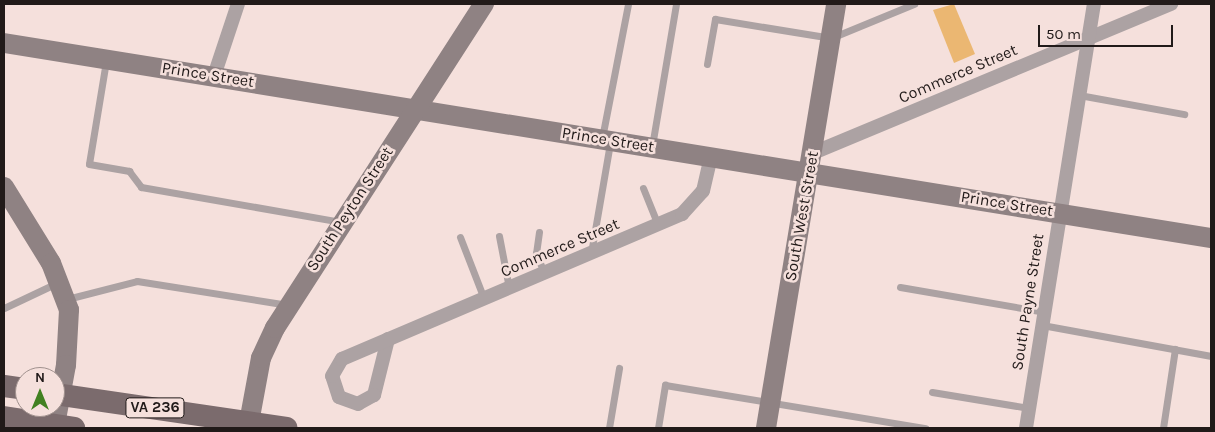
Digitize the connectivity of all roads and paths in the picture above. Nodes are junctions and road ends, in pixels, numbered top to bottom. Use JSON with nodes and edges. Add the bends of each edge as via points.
{"nodes":[{"id":1,"x":238,"y":4,"type":"edge"},
{"id":2,"x":484,"y":4,"type":"edge"},
{"id":3,"x":628,"y":4,"type":"edge"},
{"id":4,"x":676,"y":4,"type":"edge"},
{"id":5,"x":836,"y":4,"type":"edge"},
{"id":6,"x":914,"y":4,"type":"edge"},
{"id":7,"x":1094,"y":4,"type":"edge"},
{"id":8,"x":1171,"y":4,"type":"edge"},
{"id":9,"x":831,"y":38,"type":"junction"},
{"id":10,"x":1089,"y":38,"type":"junction"},
{"id":11,"x":4,"y":43,"type":"edge"},
{"id":12,"x":107,"y":59,"type":"junction"},
{"id":13,"x":707,"y":64,"type":"dead end"},
{"id":14,"x":214,"y":76,"type":"junction"},
{"id":15,"x":1080,"y":95,"type":"junction"},
{"id":16,"x":416,"y":108,"type":"junction"},
{"id":17,"x":1184,"y":114,"type":"dead end"},
{"id":18,"x":606,"y":139,"type":"junction"},
{"id":19,"x":652,"y":147,"type":"junction"},
{"id":20,"x":711,"y":157,"type":"junction"},
{"id":21,"x":811,"y":162,"type":"junction"},
{"id":22,"x":4,"y":187,"type":"edge"},
{"id":23,"x":643,"y":188,"type":"dead end"},
{"id":24,"x":1060,"y":213,"type":"junction"},
{"id":25,"x":342,"y":222,"type":"junction"},
{"id":26,"x":658,"y":225,"type":"junction"},
{"id":27,"x":539,"y":232,"type":"dead end"},
{"id":28,"x":498,"y":236,"type":"dead end"},
{"id":29,"x":460,"y":237,"type":"dead end"},
{"id":30,"x":1211,"y":238,"type":"edge"},
{"id":31,"x":591,"y":254,"type":"junction"},
{"id":32,"x":544,"y":274,"type":"junction"},
{"id":33,"x":900,"y":287,"type":"dead end"},
{"id":34,"x":509,"y":288,"type":"junction"},
{"id":35,"x":64,"y":290,"type":"junction"},
{"id":36,"x":484,"y":299,"type":"junction"},
{"id":37,"x":289,"y":305,"type":"junction"},
{"id":38,"x":4,"y":308,"type":"edge"},
{"id":39,"x":1043,"y":319,"type":"junction"},
{"id":40,"x":388,"y":339,"type":"junction"},
{"id":41,"x":1175,"y":349,"type":"junction"},
{"id":42,"x":1211,"y":356,"type":"edge"},
{"id":43,"x":63,"y":367,"type":"edge"},
{"id":44,"x":619,"y":368,"type":"dead end"},
{"id":45,"x":932,"y":392,"type":"dead end"},
{"id":46,"x":65,"y":395,"type":"edge"},
{"id":47,"x":770,"y":403,"type":"junction"},
{"id":48,"x":1029,"y":408,"type":"junction"},
{"id":49,"x":4,"y":416,"type":"edge"},
{"id":50,"x":249,"y":425,"type":"edge"},
{"id":51,"x":64,"y":427,"type":"edge"},
{"id":52,"x":287,"y":428,"type":"edge"},
{"id":53,"x":609,"y":428,"type":"edge"},
{"id":54,"x":658,"y":428,"type":"edge"},
{"id":55,"x":766,"y":428,"type":"edge"},
{"id":56,"x":925,"y":428,"type":"edge"},
{"id":57,"x":1026,"y":428,"type":"edge"},
{"id":58,"x":1163,"y":428,"type":"edge"}],
"edges":[{"from":1,"to":14,"type":"street"},
{"from":2,"to":16,"type":"street","name":"South Peyton Street"},
{"from":3,"to":18,"type":"lane"},
{"from":4,"to":19,"type":"lane"},
{"from":5,"to":9,"type":"street","name":"South West Street"},
{"from":6,"to":9,"type":"lane"},
{"from":7,"to":10,"type":"street","name":"South Payne Street"},
{"from":8,"to":10,"type":"street","name":"Commerce Street"},
{"from":9,"to":13,"type":"lane","via":[[715,19]]},
{"from":9,"to":21,"type":"street","name":"South West Street"},
{"from":10,"to":15,"type":"street","name":"South Payne Street"},
{"from":10,"to":21,"type":"street","name":"Commerce Street"},
{"from":11,"to":12,"type":"street","name":"Prince Street"},
{"from":12,"to":14,"type":"street","name":"Prince Street"},
{"from":12,"to":25,"type":"lane","via":[[89,164],[129,171],[142,188]]},
{"from":14,"to":16,"type":"street","name":"Prince Street"},
{"from":15,"to":17,"type":"lane"},
{"from":15,"to":24,"type":"street","name":"South Payne Street"},
{"from":16,"to":18,"type":"street","name":"Prince Street"},
{"from":16,"to":25,"type":"street","name":"South Peyton Street"},
{"from":18,"to":19,"type":"street","name":"Prince Street"},
{"from":18,"to":31,"type":"lane"},
{"from":19,"to":20,"type":"street","name":"Prince Street"},
{"from":20,"to":21,"type":"street","name":"Prince Street"},
{"from":20,"to":26,"type":"street","name":"Commerce Street","via":[[698,200],[682,214]]},
{"from":21,"to":24,"type":"street","name":"Prince Street"},
{"from":21,"to":47,"type":"street","name":"South West Street"},
{"from":22,"to":35,"type":"street"},
{"from":23,"to":26,"type":"lane"},
{"from":24,"to":30,"type":"street","name":"Prince Street"},
{"from":24,"to":39,"type":"street","name":"South Payne Street"},
{"from":25,"to":37,"type":"street","name":"South Peyton Street"},
{"from":26,"to":31,"type":"street","name":"Commerce Street"},
{"from":27,"to":32,"type":"lane","via":[[536,252]]},
{"from":28,"to":34,"type":"lane"},
{"from":29,"to":36,"type":"lane"},
{"from":31,"to":32,"type":"street","name":"Commerce Street"},
{"from":32,"to":34,"type":"street","name":"Commerce Street"},
{"from":33,"to":39,"type":"lane"},
{"from":34,"to":36,"type":"street","name":"Commerce Street"},
{"from":35,"to":37,"type":"lane","via":[[137,281]]},
{"from":35,"to":38,"type":"lane"},
{"from":35,"to":43,"type":"street","via":[[70,335]]},
{"from":36,"to":40,"type":"street","name":"Commerce Street"},
{"from":37,"to":50,"type":"street","name":"South Peyton Street","via":[[261,358]]},
{"from":39,"to":41,"type":"lane"},
{"from":39,"to":48,"type":"street","name":"South Payne Street"},
{"from":40,"to":40,"type":"street","name":"Commerce Street","via":[[338,362],[332,385],[339,397],[358,404],[374,395]]},
{"from":41,"to":42,"type":"lane"},
{"from":41,"to":58,"type":"lane"},
{"from":44,"to":53,"type":"lane"},
{"from":45,"to":48,"type":"lane"},
{"from":46,"to":50,"type":"main road","number":"VA 236"},
{"from":47,"to":54,"type":"lane","via":[[665,385]]},
{"from":47,"to":55,"type":"street","name":"South West Street"},
{"from":47,"to":56,"type":"lane"},
{"from":48,"to":57,"type":"street","name":"South Payne Street"},
{"from":49,"to":51,"type":"main road"},
{"from":50,"to":52,"type":"main road","number":"VA 236"}]}
